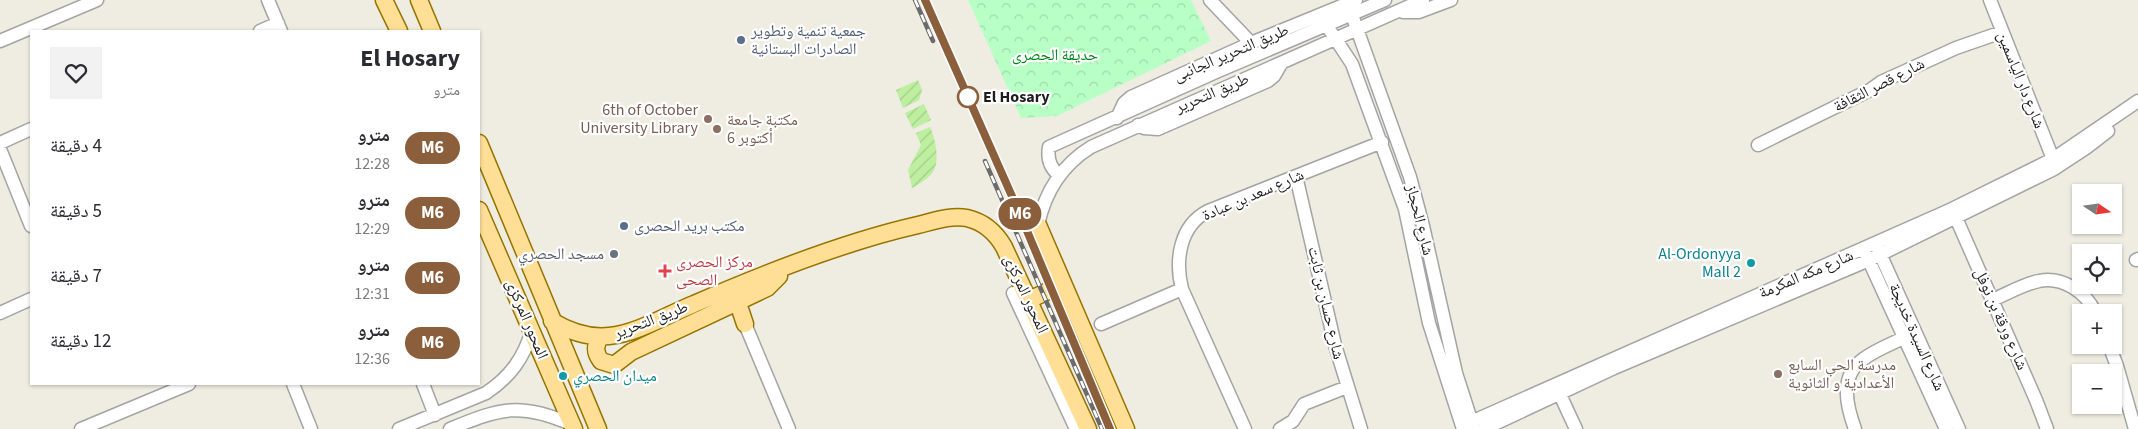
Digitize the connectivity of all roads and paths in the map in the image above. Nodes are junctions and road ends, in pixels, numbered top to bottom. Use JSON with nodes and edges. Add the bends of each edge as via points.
{"nodes":[{"id":1,"x":97,"y":0,"type":"edge"},
{"id":2,"x":268,"y":0,"type":"edge"},
{"id":3,"x":384,"y":0,"type":"edge"},
{"id":4,"x":419,"y":0,"type":"edge"},
{"id":5,"x":1210,"y":0,"type":"edge"},
{"id":6,"x":1356,"y":0,"type":"edge"},
{"id":7,"x":1385,"y":0,"type":"edge"},
{"id":8,"x":1423,"y":0,"type":"edge"},
{"id":9,"x":1451,"y":0,"type":"edge"},
{"id":10,"x":1990,"y":0,"type":"edge"},
{"id":11,"x":1398,"y":11,"type":"junction"},
{"id":12,"x":1352,"y":15,"type":"junction"},
{"id":13,"x":1326,"y":26,"type":"junction"},
{"id":14,"x":280,"y":27,"type":"edge"},
{"id":15,"x":1358,"y":29,"type":"junction"},
{"id":16,"x":265,"y":30,"type":"edge"},
{"id":17,"x":399,"y":30,"type":"edge"},
{"id":18,"x":432,"y":30,"type":"edge"},
{"id":19,"x":2002,"y":32,"type":"junction"},
{"id":20,"x":1336,"y":39,"type":"junction"},
{"id":21,"x":0,"y":41,"type":"edge"},
{"id":22,"x":1251,"y":43,"type":"junction"},
{"id":23,"x":2138,"y":101,"type":"edge"},
{"id":24,"x":2138,"y":110,"type":"edge"},
{"id":25,"x":1117,"y":118,"type":"junction"},
{"id":26,"x":30,"y":129,"type":"edge"},
{"id":27,"x":1382,"y":142,"type":"junction"},
{"id":28,"x":0,"y":143,"type":"edge"},
{"id":29,"x":480,"y":145,"type":"edge"},
{"id":30,"x":1758,"y":145,"type":"dead end"},
{"id":31,"x":0,"y":149,"type":"edge"},
{"id":32,"x":2053,"y":159,"type":"junction"},
{"id":33,"x":1060,"y":175,"type":"junction"},
{"id":34,"x":1296,"y":176,"type":"junction"},
{"id":35,"x":480,"y":212,"type":"edge"},
{"id":36,"x":1954,"y":214,"type":"junction"},
{"id":37,"x":30,"y":222,"type":"edge"},
{"id":38,"x":1038,"y":225,"type":"joint"},
{"id":39,"x":890,"y":231,"type":"joint"},
{"id":40,"x":1872,"y":252,"type":"junction"},
{"id":41,"x":777,"y":271,"type":"junction"},
{"id":42,"x":1063,"y":284,"type":"junction"},
{"id":43,"x":1182,"y":289,"type":"junction"},
{"id":44,"x":1013,"y":292,"type":"dead end"},
{"id":45,"x":30,"y":299,"type":"edge"},
{"id":46,"x":1029,"y":300,"type":"junction"},
{"id":47,"x":1992,"y":300,"type":"junction"},
{"id":48,"x":738,"y":303,"type":"junction"},
{"id":49,"x":2090,"y":304,"type":"edge"},
{"id":50,"x":0,"y":313,"type":"edge"},
{"id":51,"x":552,"y":321,"type":"junction"},
{"id":52,"x":746,"y":324,"type":"joint"},
{"id":53,"x":1100,"y":324,"type":"dead end"},
{"id":54,"x":532,"y":330,"type":"junction"},
{"id":55,"x":1910,"y":335,"type":"junction"},
{"id":56,"x":601,"y":337,"type":"junction"},
{"id":57,"x":2112,"y":354,"type":"edge"},
{"id":58,"x":187,"y":385,"type":"edge"},
{"id":59,"x":293,"y":385,"type":"edge"},
{"id":60,"x":423,"y":385,"type":"edge"},
{"id":61,"x":1347,"y":387,"type":"junction"},
{"id":62,"x":1557,"y":388,"type":"junction"},
{"id":63,"x":435,"y":414,"type":"junction"},
{"id":64,"x":1296,"y":416,"type":"junction"},
{"id":65,"x":572,"y":426,"type":"edge"},
{"id":66,"x":1467,"y":426,"type":"edge"},
{"id":67,"x":81,"y":429,"type":"edge"},
{"id":68,"x":311,"y":429,"type":"edge"},
{"id":69,"x":399,"y":429,"type":"edge"},
{"id":70,"x":450,"y":429,"type":"edge"},
{"id":71,"x":598,"y":429,"type":"edge"},
{"id":72,"x":789,"y":429,"type":"edge"},
{"id":73,"x":1076,"y":429,"type":"edge"},
{"id":74,"x":1088,"y":429,"type":"edge"},
{"id":75,"x":1126,"y":429,"type":"edge"},
{"id":76,"x":1245,"y":429,"type":"edge"},
{"id":77,"x":1280,"y":429,"type":"edge"},
{"id":78,"x":1302,"y":429,"type":"edge"},
{"id":79,"x":1361,"y":429,"type":"edge"},
{"id":80,"x":1484,"y":429,"type":"edge"},
{"id":81,"x":1576,"y":429,"type":"edge"},
{"id":82,"x":1856,"y":429,"type":"edge"},
{"id":83,"x":1946,"y":429,"type":"edge"},
{"id":84,"x":1959,"y":429,"type":"edge"},
{"id":85,"x":2047,"y":429,"type":"edge"},
{"id":86,"x":2135,"y":429,"type":"edge"}],
"edges":[{"from":1,"to":21,"type":"street"},
{"from":2,"to":14,"type":"street"},
{"from":3,"to":17,"type":"main road"},
{"from":4,"to":18,"type":"main road"},
{"from":5,"to":22,"type":"street"},
{"from":6,"to":22,"type":"street","name":"طريق التحرير الجانبى"},
{"from":7,"to":12,"type":"street","name":"طريق التحرير"},
{"from":8,"to":11,"type":"street"},
{"from":9,"to":11,"type":"street","via":[[1419,12]]},
{"from":10,"to":19,"type":"street","name":"شارع دار الياسمين"},
{"from":11,"to":15,"type":"street"},
{"from":12,"to":13,"type":"street","name":"طريق التحرير"},
{"from":12,"to":15,"type":"street","name":"شارع الحجاز"},
{"from":13,"to":20,"type":"street","name":"شارع الحجاز"},
{"from":13,"to":25,"type":"street","name":"طريق التحرير"},
{"from":14,"to":16,"type":"street"},
{"from":15,"to":20,"type":"street"},
{"from":15,"to":66,"type":"street","name":"شارع الحجاز","via":[[1417,202]]},
{"from":19,"to":30,"type":"street","name":"شارع قصر الثقافة","via":[[1956,48],[1881,82]]},
{"from":19,"to":32,"type":"street","name":"شارع دار الياسمين"},
{"from":20,"to":27,"type":"street","name":"شارع الحجاز","via":[[1352,64]]},
{"from":20,"to":33,"type":"street","name":"طريق التحرير الجانبى","via":[[1281,64],[1268,81],[1158,129],[1138,125],[1084,152]]},
{"from":22,"to":25,"type":"street","name":"طريق التحرير الجانبى","via":[[1131,97]]},
{"from":23,"to":32,"type":"street","name":"شارع مكه المكرمة"},
{"from":24,"to":36,"type":"street","name":"شارع مكه المكرمة","via":[[2054,168]]},
{"from":25,"to":33,"type":"street","name":"طريق التحرير","via":[[1050,147],[1049,161]]},
{"from":26,"to":28,"type":"street"},
{"from":27,"to":34,"type":"street","name":"شارع سعد بن عبادة"},
{"from":27,"to":66,"type":"street","name":"شارع الحجاز","via":[[1405,209],[1429,323]]},
{"from":29,"to":51,"type":"main road","name":"المحور المركزى"},
{"from":31,"to":37,"type":"street"},
{"from":32,"to":36,"type":"street","name":"شارع مكه المكرمة"},
{"from":33,"to":38,"type":"street","via":[[1046,199]]},
{"from":34,"to":43,"type":"street","name":"شارع سعد بن عبادة","via":[[1201,215],[1182,244],[1178,267]]},
{"from":34,"to":61,"type":"street","name":"شارع حسان بن ثابت"},
{"from":35,"to":54,"type":"main road","name":"المحور المركزى"},
{"from":36,"to":40,"type":"street","name":"شارع مكه المكرمة"},
{"from":36,"to":47,"type":"street","name":"شارع ورقة بن نوفل"},
{"from":38,"to":42,"type":"main road"},
{"from":39,"to":41,"type":"main road","name":"طريق التحرير"},
{"from":39,"to":46,"type":"main road","name":"المحور المركزى","via":[[947,218],[976,221],[999,239]]},
{"from":40,"to":55,"type":"street","name":"شارع السيدة خديجة"},
{"from":40,"to":62,"type":"street","name":"شارع مكه المكرمة","via":[[1614,368]]},
{"from":41,"to":48,"type":"main road","name":"طريق التحرير","via":[[778,278],[771,285]]},
{"from":41,"to":56,"type":"main road","name":"طريق التحرير","via":[[630,331]]},
{"from":42,"to":46,"type":"main road"},
{"from":42,"to":75,"type":"main road"},
{"from":43,"to":53,"type":"street"},
{"from":43,"to":76,"type":"street","name":"شارع سعد بن عبادة"},
{"from":44,"to":73,"type":"street"},
{"from":45,"to":50,"type":"street"},
{"from":46,"to":74,"type":"main road","name":"المحور المركزى"},
{"from":47,"to":49,"type":"street","via":[[2039,280],[2052,280],[2076,289]]},
{"from":47,"to":85,"type":"street","name":"شارع ورقة بن نوفل"},
{"from":48,"to":52,"type":"main road"},
{"from":48,"to":56,"type":"main road","name":"طريق التحرير","via":[[631,352],[614,365],[605,364],[598,358],[596,344]]},
{"from":51,"to":56,"type":"main road","name":"طريق التحرير","via":[[574,332]]},
{"from":51,"to":71,"type":"main road","name":"المحور المركزى"},
{"from":52,"to":72,"type":"street"},
{"from":54,"to":63,"type":"street","via":[[523,355],[502,381],[486,393]]},
{"from":54,"to":65,"type":"main road","name":"المحور المركزى"},
{"from":55,"to":82,"type":"street","via":[[1862,360],[1854,370],[1846,395]]},
{"from":55,"to":83,"type":"street","name":"شارع السيدة خديجة"},
{"from":55,"to":84,"type":"street","name":"شارع السيدة خديجة"},
{"from":57,"to":86,"type":"street"},
{"from":58,"to":67,"type":"street"},
{"from":59,"to":68,"type":"street"},
{"from":60,"to":63,"type":"street"},
{"from":61,"to":64,"type":"street","via":[[1304,404]]},
{"from":61,"to":79,"type":"street","name":"شارع حسان بن ثابت"},
{"from":62,"to":66,"type":"street","name":"شارع مكه المكرمة"},
{"from":62,"to":80,"type":"street","name":"شارع مكه المكرمة"},
{"from":62,"to":81,"type":"street"},
{"from":63,"to":69,"type":"street"},
{"from":64,"to":77,"type":"street"},
{"from":64,"to":78,"type":"street"},
{"from":65,"to":70,"type":"street","via":[[539,412],[520,409],[501,410]]}]}
